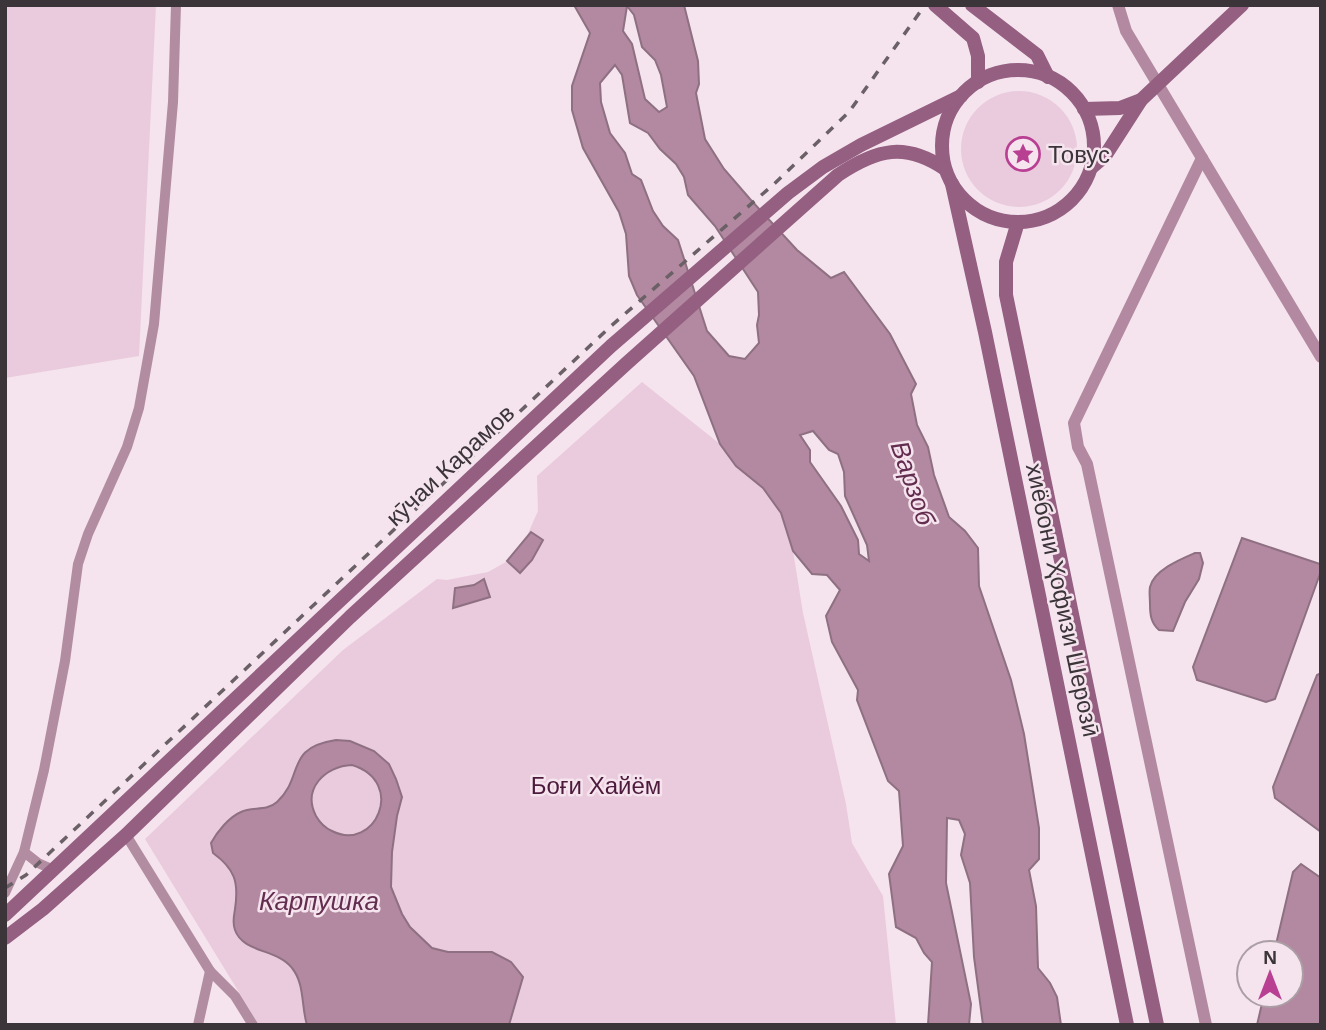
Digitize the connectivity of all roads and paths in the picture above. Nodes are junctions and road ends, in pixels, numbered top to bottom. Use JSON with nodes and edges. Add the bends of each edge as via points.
{"nodes":[{"id":1,"x":176,"y":5,"type":"edge"},
{"id":2,"x":935,"y":5,"type":"edge"},
{"id":3,"x":972,"y":5,"type":"edge"},
{"id":4,"x":1242,"y":5,"type":"edge"},
{"id":5,"x":1048,"y":77,"type":"junction"},
{"id":6,"x":978,"y":82,"type":"junction"},
{"id":7,"x":961,"y":96,"type":"junction"},
{"id":8,"x":1141,"y":100,"type":"junction"},
{"id":9,"x":1084,"y":109,"type":"junction"},
{"id":10,"x":1091,"y":168,"type":"junction"},
{"id":11,"x":945,"y":169,"type":"junction"},
{"id":12,"x":952,"y":184,"type":"junction"},
{"id":13,"x":1018,"y":222,"type":"junction"},
{"id":14,"x":194,"y":737,"type":"junction"},
{"id":15,"x":208,"y":753,"type":"junction"},
{"id":16,"x":126,"y":835,"type":"junction"},
{"id":17,"x":24,"y":852,"type":"junction"},
{"id":18,"x":54,"y":870,"type":"junction"},
{"id":19,"x":5,"y":893,"type":"edge"},
{"id":20,"x":5,"y":915,"type":"edge"},
{"id":21,"x":5,"y":938,"type":"edge"},
{"id":22,"x":210,"y":971,"type":"junction"},
{"id":23,"x":198,"y":1025,"type":"edge"},
{"id":24,"x":253,"y":1025,"type":"edge"},
{"id":25,"x":1126,"y":1025,"type":"edge"},
{"id":26,"x":1157,"y":1025,"type":"edge"}],
"edges":[{"from":1,"to":17,"type":"street","via":[[173,102],[154,324],[139,408],[78,564],[65,661]]},
{"from":2,"to":6,"type":"main road","via":[[973,38]]},
{"from":3,"to":5,"type":"main road","name":"хиёбони Ҳофизи Шерозӣ","via":[[1037,55]]},
{"from":4,"to":8,"type":"main road"},
{"from":5,"to":6,"type":"main road","name":"хиёбони Ҳофизи Шерозӣ","via":[[1019,71]]},
{"from":5,"to":9,"type":"main road","name":"хиёбони Ҳофизи Шерозӣ","via":[[1068,90]]},
{"from":6,"to":7,"type":"main road","name":"хиёбони Ҳофизи Шерозӣ"},
{"from":7,"to":11,"type":"main road","name":"хиёбони Ҳофизи Шерозӣ","via":[[947,118],[942,144]]},
{"from":7,"to":14,"type":"main road","name":"кӯчаи Карамов","via":[[861,145],[788,193],[611,346]]},
{"from":8,"to":9,"type":"main road","via":[[1120,108]]},
{"from":8,"to":10,"type":"main road","via":[[1105,156]]},
{"from":9,"to":10,"type":"main road","name":"хиёбони Ҳофизи Шерозӣ","via":[[1094,148]]},
{"from":10,"to":13,"type":"main road","name":"хиёбони Ҳофизи Шерозӣ","via":[[1076,194],[1055,212]]},
{"from":11,"to":12,"type":"main road","name":"хиёбони Ҳофизи Шерозӣ"},
{"from":11,"to":15,"type":"main road","name":"кӯчаи Карамов","via":[[922,156],[879,153],[838,175],[350,617]]},
{"from":12,"to":13,"type":"main road","name":"хиёбони Ҳофизи Шерозӣ","via":[[980,212]]},
{"from":12,"to":25,"type":"main road","name":"хиёбони Ҳофизи Шерозӣ"},
{"from":13,"to":26,"type":"main road","name":"хиёбони Ҳофизи Шерозӣ","via":[[1006,261],[1006,295]]},
{"from":14,"to":15,"type":"main road"},
{"from":14,"to":18,"type":"main road","name":"кӯчаи Карамов"},
{"from":15,"to":16,"type":"main road","name":"кӯчаи Карамов"},
{"from":16,"to":21,"type":"main road","name":"кӯчаи Карамов"},
{"from":16,"to":22,"type":"street"},
{"from":17,"to":18,"type":"street"},
{"from":17,"to":19,"type":"street"},
{"from":18,"to":20,"type":"main road","name":"кӯчаи Карамов"},
{"from":22,"to":23,"type":"street"},
{"from":22,"to":24,"type":"street","via":[[235,996]]}]}
